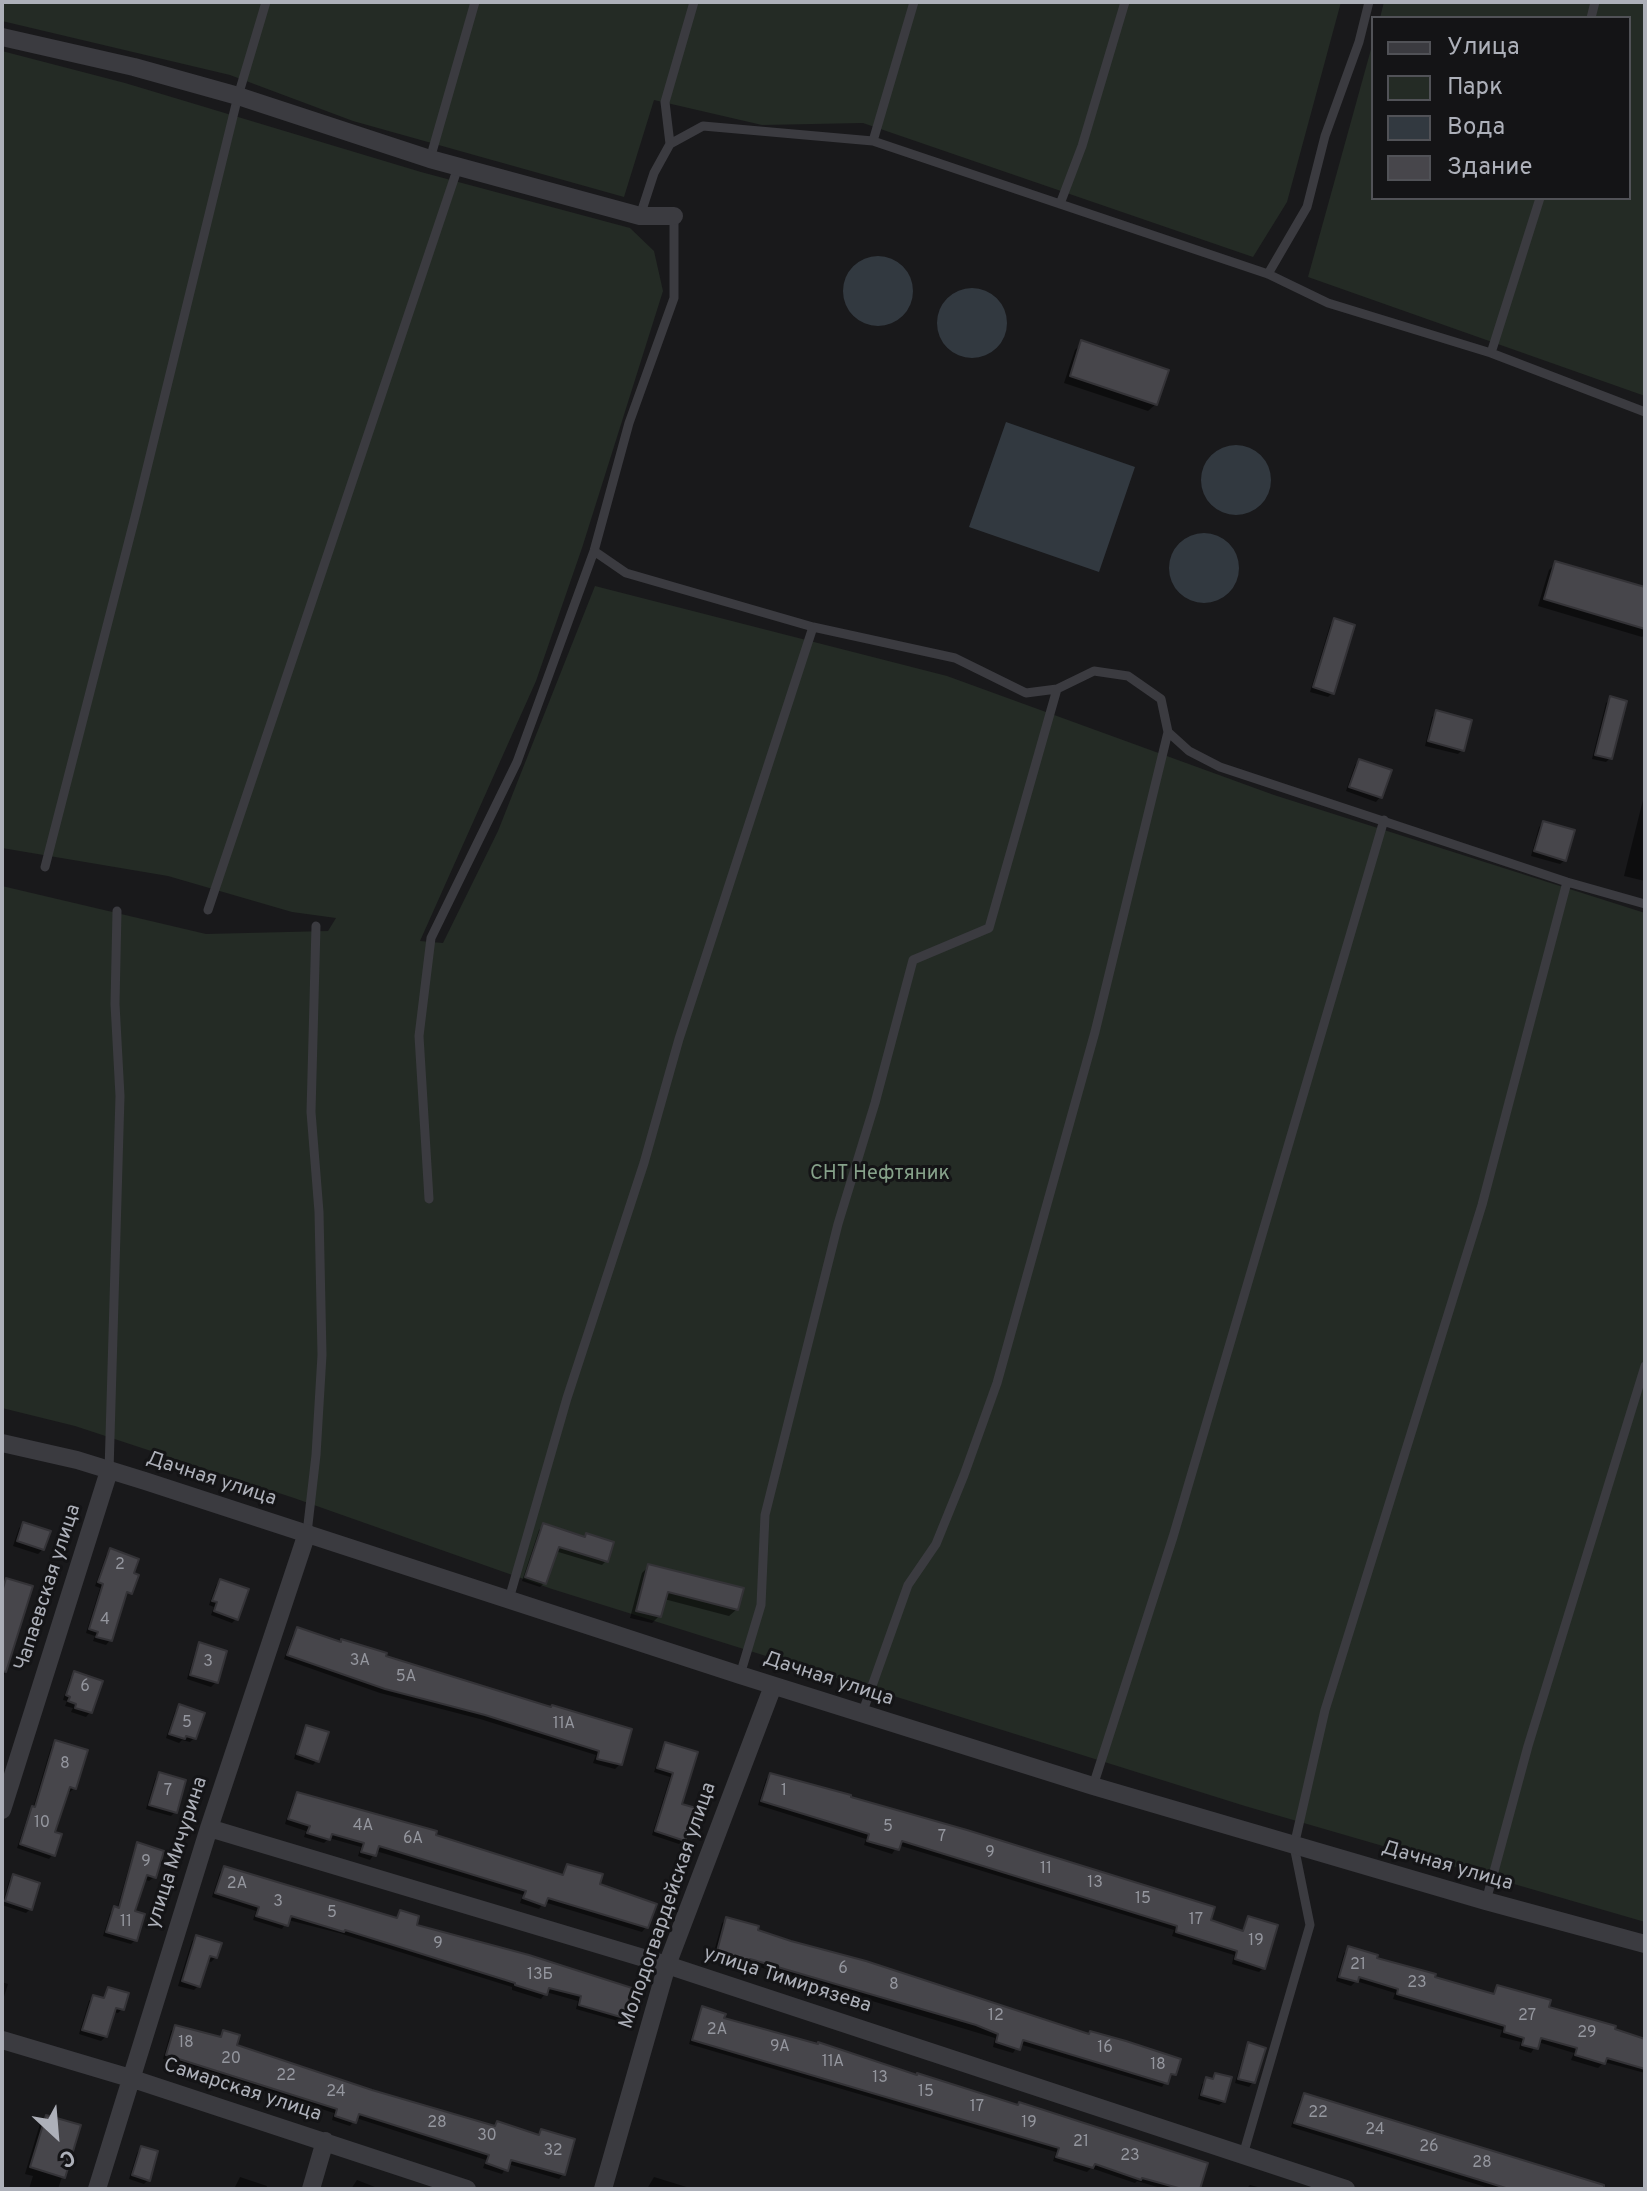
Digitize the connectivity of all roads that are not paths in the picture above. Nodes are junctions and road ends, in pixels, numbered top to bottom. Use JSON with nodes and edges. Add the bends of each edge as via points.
{"nodes":[{"id":1,"x":266,"y":2,"type":"edge"},
{"id":2,"x":475,"y":2,"type":"edge"},
{"id":3,"x":694,"y":2,"type":"edge"},
{"id":4,"x":914,"y":2,"type":"edge"},
{"id":5,"x":1125,"y":2,"type":"edge"},
{"id":6,"x":1369,"y":2,"type":"edge"},
{"id":7,"x":2,"y":37,"type":"edge"},
{"id":8,"x":238,"y":96,"type":"junction"},
{"id":9,"x":873,"y":141,"type":"junction"},
{"id":10,"x":670,"y":144,"type":"junction"},
{"id":11,"x":430,"y":159,"type":"junction"},
{"id":12,"x":458,"y":167,"type":"junction"},
{"id":13,"x":1539,"y":200,"type":"edge"},
{"id":14,"x":1060,"y":204,"type":"junction"},
{"id":15,"x":640,"y":216,"type":"junction"},
{"id":16,"x":674,"y":216,"type":"joint"},
{"id":17,"x":1268,"y":274,"type":"junction"},
{"id":18,"x":1491,"y":353,"type":"junction"},
{"id":19,"x":1645,"y":412,"type":"edge"},
{"id":20,"x":594,"y":551,"type":"junction"},
{"id":21,"x":813,"y":627,"type":"junction"},
{"id":22,"x":1057,"y":689,"type":"junction"},
{"id":23,"x":1168,"y":732,"type":"junction"},
{"id":24,"x":1384,"y":820,"type":"junction"},
{"id":25,"x":45,"y":867,"type":"dead end"},
{"id":26,"x":1567,"y":882,"type":"junction"},
{"id":27,"x":1645,"y":904,"type":"edge"},
{"id":28,"x":208,"y":910,"type":"dead end"},
{"id":29,"x":117,"y":911,"type":"dead end"},
{"id":30,"x":316,"y":926,"type":"dead end"},
{"id":31,"x":429,"y":1199,"type":"dead end"},
{"id":32,"x":1645,"y":1366,"type":"edge"},
{"id":33,"x":2,"y":1443,"type":"edge"},
{"id":34,"x":109,"y":1471,"type":"junction"},
{"id":35,"x":307,"y":1533,"type":"junction"},
{"id":36,"x":509,"y":1599,"type":"junction"},
{"id":37,"x":740,"y":1675,"type":"junction"},
{"id":38,"x":773,"y":1686,"type":"junction"},
{"id":39,"x":862,"y":1714,"type":"junction"},
{"id":40,"x":1093,"y":1786,"type":"junction"},
{"id":41,"x":2,"y":1810,"type":"edge"},
{"id":42,"x":209,"y":1828,"type":"junction"},
{"id":43,"x":1294,"y":1846,"type":"junction"},
{"id":44,"x":1486,"y":1901,"type":"junction"},
{"id":45,"x":1645,"y":1944,"type":"edge"},
{"id":46,"x":667,"y":1965,"type":"junction"},
{"id":47,"x":2,"y":2040,"type":"edge"},
{"id":48,"x":130,"y":2078,"type":"junction"},
{"id":49,"x":325,"y":2141,"type":"junction"},
{"id":50,"x":1243,"y":2155,"type":"junction"},
{"id":51,"x":97,"y":2189,"type":"edge"},
{"id":52,"x":311,"y":2189,"type":"edge"},
{"id":53,"x":467,"y":2189,"type":"edge"},
{"id":54,"x":603,"y":2189,"type":"edge"},
{"id":55,"x":1346,"y":2189,"type":"edge"}],
"edges":[{"from":1,"to":8,"type":"lane"},
{"from":2,"to":11,"type":"lane"},
{"from":3,"to":10,"type":"lane","via":[[665,102]]},
{"from":4,"to":9,"type":"lane"},
{"from":5,"to":14,"type":"lane"},
{"from":6,"to":17,"type":"lane","via":[[1307,207]]},
{"from":7,"to":8,"type":"street"},
{"from":8,"to":11,"type":"street"},
{"from":8,"to":25,"type":"lane"},
{"from":9,"to":10,"type":"lane","via":[[703,126]]},
{"from":9,"to":14,"type":"lane"},
{"from":10,"to":15,"type":"lane"},
{"from":11,"to":12,"type":"street"},
{"from":12,"to":15,"type":"street"},
{"from":12,"to":28,"type":"lane"},
{"from":13,"to":18,"type":"lane"},
{"from":14,"to":17,"type":"lane"},
{"from":15,"to":16,"type":"street"},
{"from":16,"to":20,"type":"lane","via":[[674,298],[629,423]]},
{"from":17,"to":18,"type":"lane","via":[[1328,303]]},
{"from":18,"to":19,"type":"lane"},
{"from":20,"to":21,"type":"lane","via":[[626,573]]},
{"from":20,"to":31,"type":"lane","via":[[517,762],[431,938],[419,1036]]},
{"from":21,"to":22,"type":"lane","via":[[955,658],[1026,693]]},
{"from":21,"to":36,"type":"lane","via":[[679,1039]]},
{"from":22,"to":23,"type":"lane","via":[[1094,671],[1128,676],[1161,699]]},
{"from":22,"to":37,"type":"lane","via":[[989,928],[913,960],[838,1224],[765,1515],[761,1605]]},
{"from":23,"to":24,"type":"lane","via":[[1189,751],[1220,767]]},
{"from":23,"to":39,"type":"lane","via":[[1095,1032],[997,1383],[936,1544],[908,1585]]},
{"from":24,"to":26,"type":"lane"},
{"from":24,"to":40,"type":"lane","via":[[1173,1537]]},
{"from":26,"to":27,"type":"lane"},
{"from":26,"to":43,"type":"lane","via":[[1482,1205],[1325,1710]]},
{"from":29,"to":34,"type":"lane","via":[[120,1096]]},
{"from":30,"to":35,"type":"lane","via":[[311,1112],[322,1355]]},
{"from":32,"to":44,"type":"lane"},
{"from":33,"to":34,"type":"street","name":"Дачная улица"},
{"from":34,"to":35,"type":"street","name":"Дачная улица"},
{"from":34,"to":41,"type":"street","name":"Чапаевская улица"},
{"from":35,"to":36,"type":"street","name":"Дачная улица"},
{"from":35,"to":42,"type":"street","name":"улица Мичурина"},
{"from":36,"to":37,"type":"street","name":"Дачная улица"},
{"from":37,"to":38,"type":"street","name":"Дачная улица"},
{"from":38,"to":39,"type":"street","name":"Дачная улица"},
{"from":38,"to":46,"type":"street","name":"Молодогвардейская улица"},
{"from":39,"to":40,"type":"street","name":"Дачная улица"},
{"from":40,"to":43,"type":"street","name":"Дачная улица"},
{"from":42,"to":46,"type":"street","name":"улица Тимирязева"},
{"from":42,"to":48,"type":"street","name":"улица Мичурина"},
{"from":43,"to":44,"type":"street","name":"Дачная улица"},
{"from":43,"to":50,"type":"lane","via":[[1310,1925]]},
{"from":44,"to":45,"type":"street","name":"Дачная улица"},
{"from":46,"to":50,"type":"street","name":"улица Тимирязева"},
{"from":46,"to":54,"type":"street","name":"Молодогвардейская улица"},
{"from":47,"to":48,"type":"street","name":"Самарская улица"},
{"from":48,"to":49,"type":"street","name":"Самарская улица"},
{"from":48,"to":51,"type":"street","name":"улица Мичурина"},
{"from":49,"to":52,"type":"street"},
{"from":49,"to":53,"type":"street","name":"Самарская улица"},
{"from":50,"to":55,"type":"street","name":"улица Тимирязева"}]}
